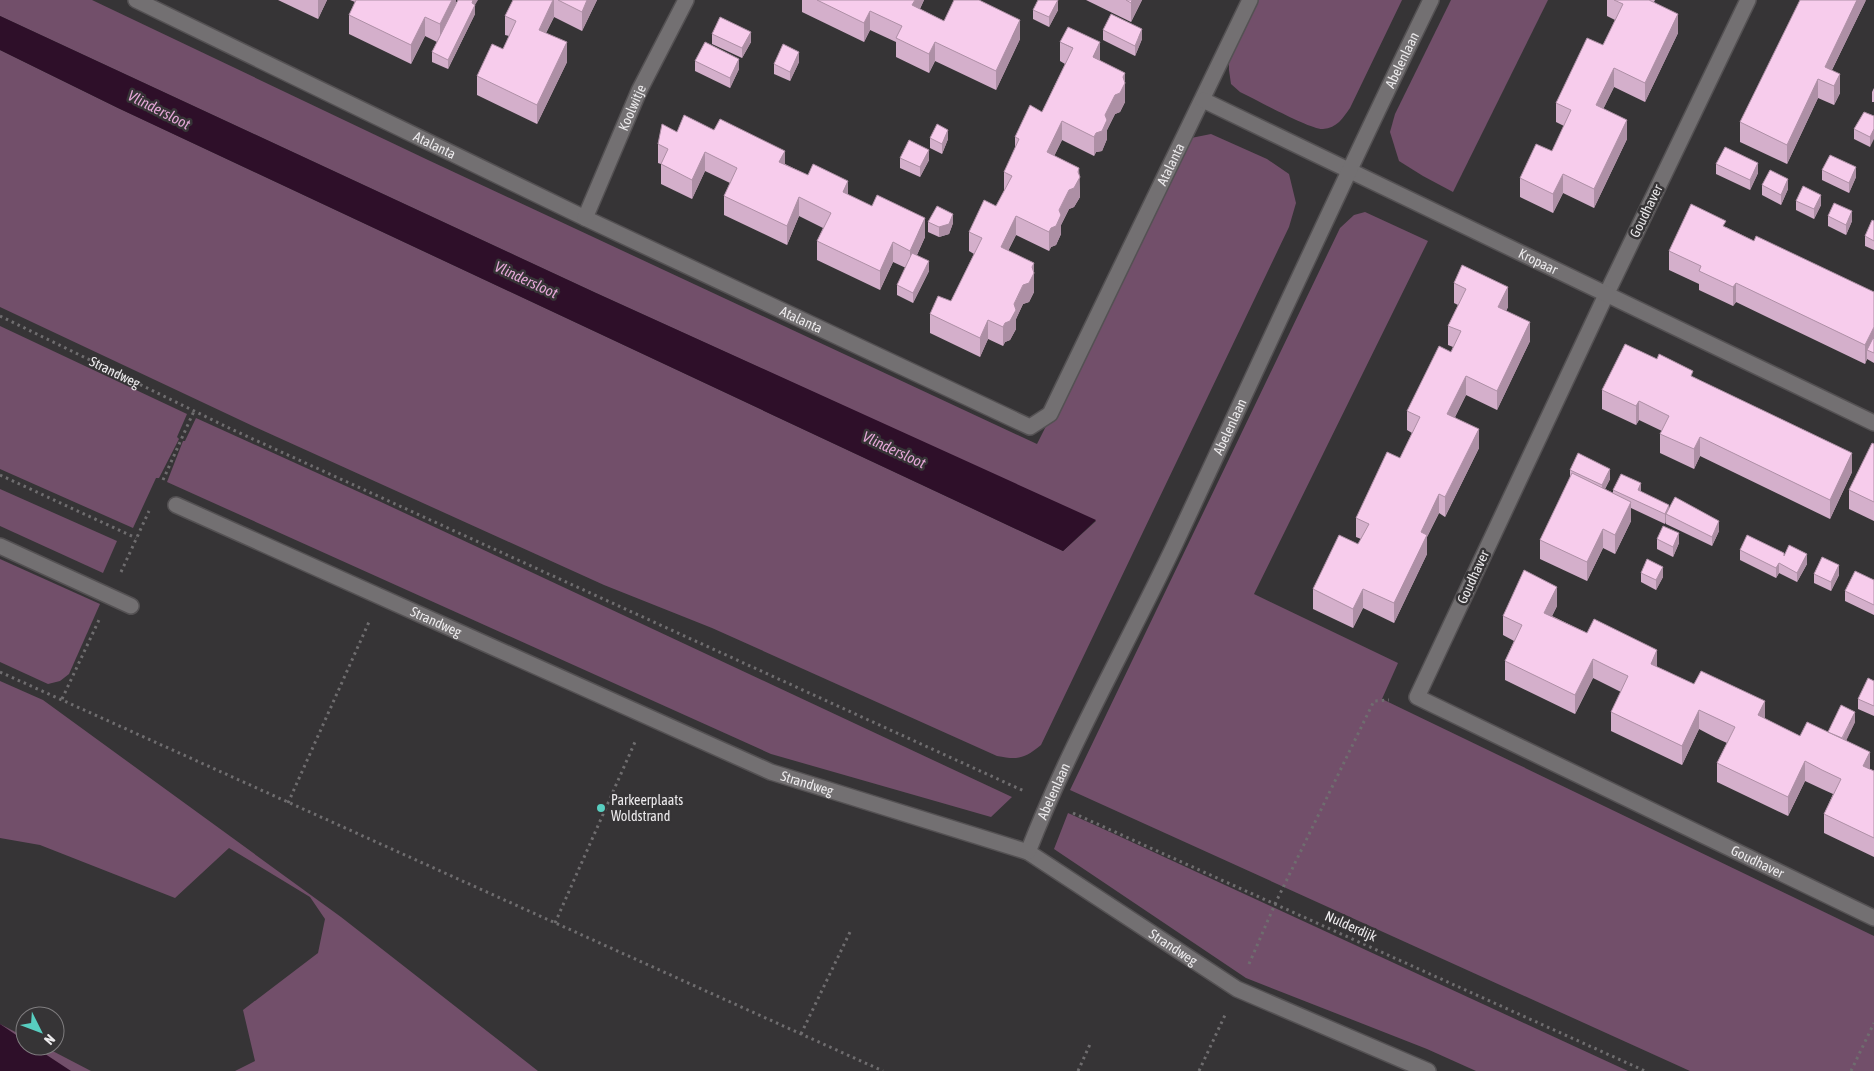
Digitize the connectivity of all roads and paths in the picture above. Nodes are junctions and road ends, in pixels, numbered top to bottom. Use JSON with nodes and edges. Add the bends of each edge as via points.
{"nodes":[{"id":1,"x":136,"y":0,"type":"edge"},
{"id":2,"x":686,"y":0,"type":"edge"},
{"id":3,"x":1250,"y":0,"type":"edge"},
{"id":4,"x":1431,"y":0,"type":"edge"},
{"id":5,"x":1748,"y":0,"type":"edge"},
{"id":6,"x":1203,"y":100,"type":"junction"},
{"id":7,"x":1348,"y":170,"type":"junction"},
{"id":8,"x":585,"y":218,"type":"junction"},
{"id":9,"x":1606,"y":295,"type":"junction"},
{"id":10,"x":0,"y":316,"type":"edge"},
{"id":11,"x":194,"y":411,"type":"junction"},
{"id":12,"x":1874,"y":424,"type":"edge"},
{"id":13,"x":171,"y":462,"type":"dead end"},
{"id":14,"x":0,"y":475,"type":"edge"},
{"id":15,"x":176,"y":505,"type":"dead end"},
{"id":16,"x":136,"y":538,"type":"dead end"},
{"id":17,"x":0,"y":546,"type":"edge"},
{"id":18,"x":380,"y":597,"type":"junction"},
{"id":19,"x":131,"y":606,"type":"dead end"},
{"id":20,"x":0,"y":672,"type":"edge"},
{"id":21,"x":1417,"y":697,"type":"junction"},
{"id":22,"x":646,"y":716,"type":"junction"},
{"id":23,"x":1048,"y":802,"type":"junction"},
{"id":24,"x":288,"y":803,"type":"junction"},
{"id":25,"x":1028,"y":852,"type":"junction"},
{"id":26,"x":1275,"y":904,"type":"junction"},
{"id":27,"x":1874,"y":918,"type":"edge"},
{"id":28,"x":555,"y":923,"type":"junction"},
{"id":29,"x":851,"y":930,"type":"dead end"},
{"id":30,"x":1257,"y":947,"type":"dead end"},
{"id":31,"x":1874,"y":1023,"type":"edge"},
{"id":32,"x":801,"y":1034,"type":"junction"},
{"id":33,"x":1090,"y":1042,"type":"dead end"},
{"id":34,"x":883,"y":1071,"type":"edge"},
{"id":35,"x":1078,"y":1071,"type":"edge"},
{"id":36,"x":1428,"y":1071,"type":"edge"},
{"id":37,"x":1645,"y":1071,"type":"edge"},
{"id":38,"x":1851,"y":1071,"type":"edge"}],
"edges":[{"from":1,"to":8,"type":"street","name":"Atalanta"},
{"from":2,"to":8,"type":"street","name":"Koolwitje","via":[[639,91]]},
{"from":3,"to":6,"type":"street","name":"Atalanta"},
{"from":4,"to":7,"type":"street","name":"Abelenlaan"},
{"from":5,"to":9,"type":"street","name":"Goudhaver"},
{"from":6,"to":7,"type":"street","name":"Kropaar"},
{"from":6,"to":8,"type":"street","name":"Atalanta","via":[[1050,414],[1030,427]]},
{"from":7,"to":9,"type":"street","name":"Kropaar"},
{"from":7,"to":23,"type":"street","name":"Abelenlaan","via":[[1174,546]]},
{"from":9,"to":12,"type":"street","name":"Kropaar"},
{"from":9,"to":21,"type":"street","name":"Goudhaver"},
{"from":10,"to":11,"type":"path","name":"Strandweg"},
{"from":11,"to":13,"type":"path"},
{"from":11,"to":23,"type":"path","name":"Strandweg"},
{"from":14,"to":16,"type":"path"},
{"from":15,"to":18,"type":"street","name":"Strandweg"},
{"from":17,"to":19,"type":"street"},
{"from":18,"to":22,"type":"street","name":"Strandweg"},
{"from":18,"to":24,"type":"path"},
{"from":20,"to":24,"type":"path"},
{"from":21,"to":26,"type":"path","via":[[1374,701]]},
{"from":21,"to":27,"type":"street","name":"Goudhaver"},
{"from":22,"to":25,"type":"street","name":"Strandweg","via":[[771,772]]},
{"from":22,"to":28,"type":"path"},
{"from":23,"to":25,"type":"street","name":"Abelenlaan"},
{"from":23,"to":26,"type":"path","name":"Nulderdijk"},
{"from":24,"to":28,"type":"path"},
{"from":25,"to":36,"type":"street","name":"Strandweg","via":[[1237,989]]},
{"from":26,"to":30,"type":"path"},
{"from":26,"to":37,"type":"path","name":"Nulderdijk"},
{"from":28,"to":32,"type":"path"},
{"from":29,"to":32,"type":"path"},
{"from":31,"to":38,"type":"path"},
{"from":32,"to":34,"type":"path"},
{"from":33,"to":35,"type":"path"}]}
